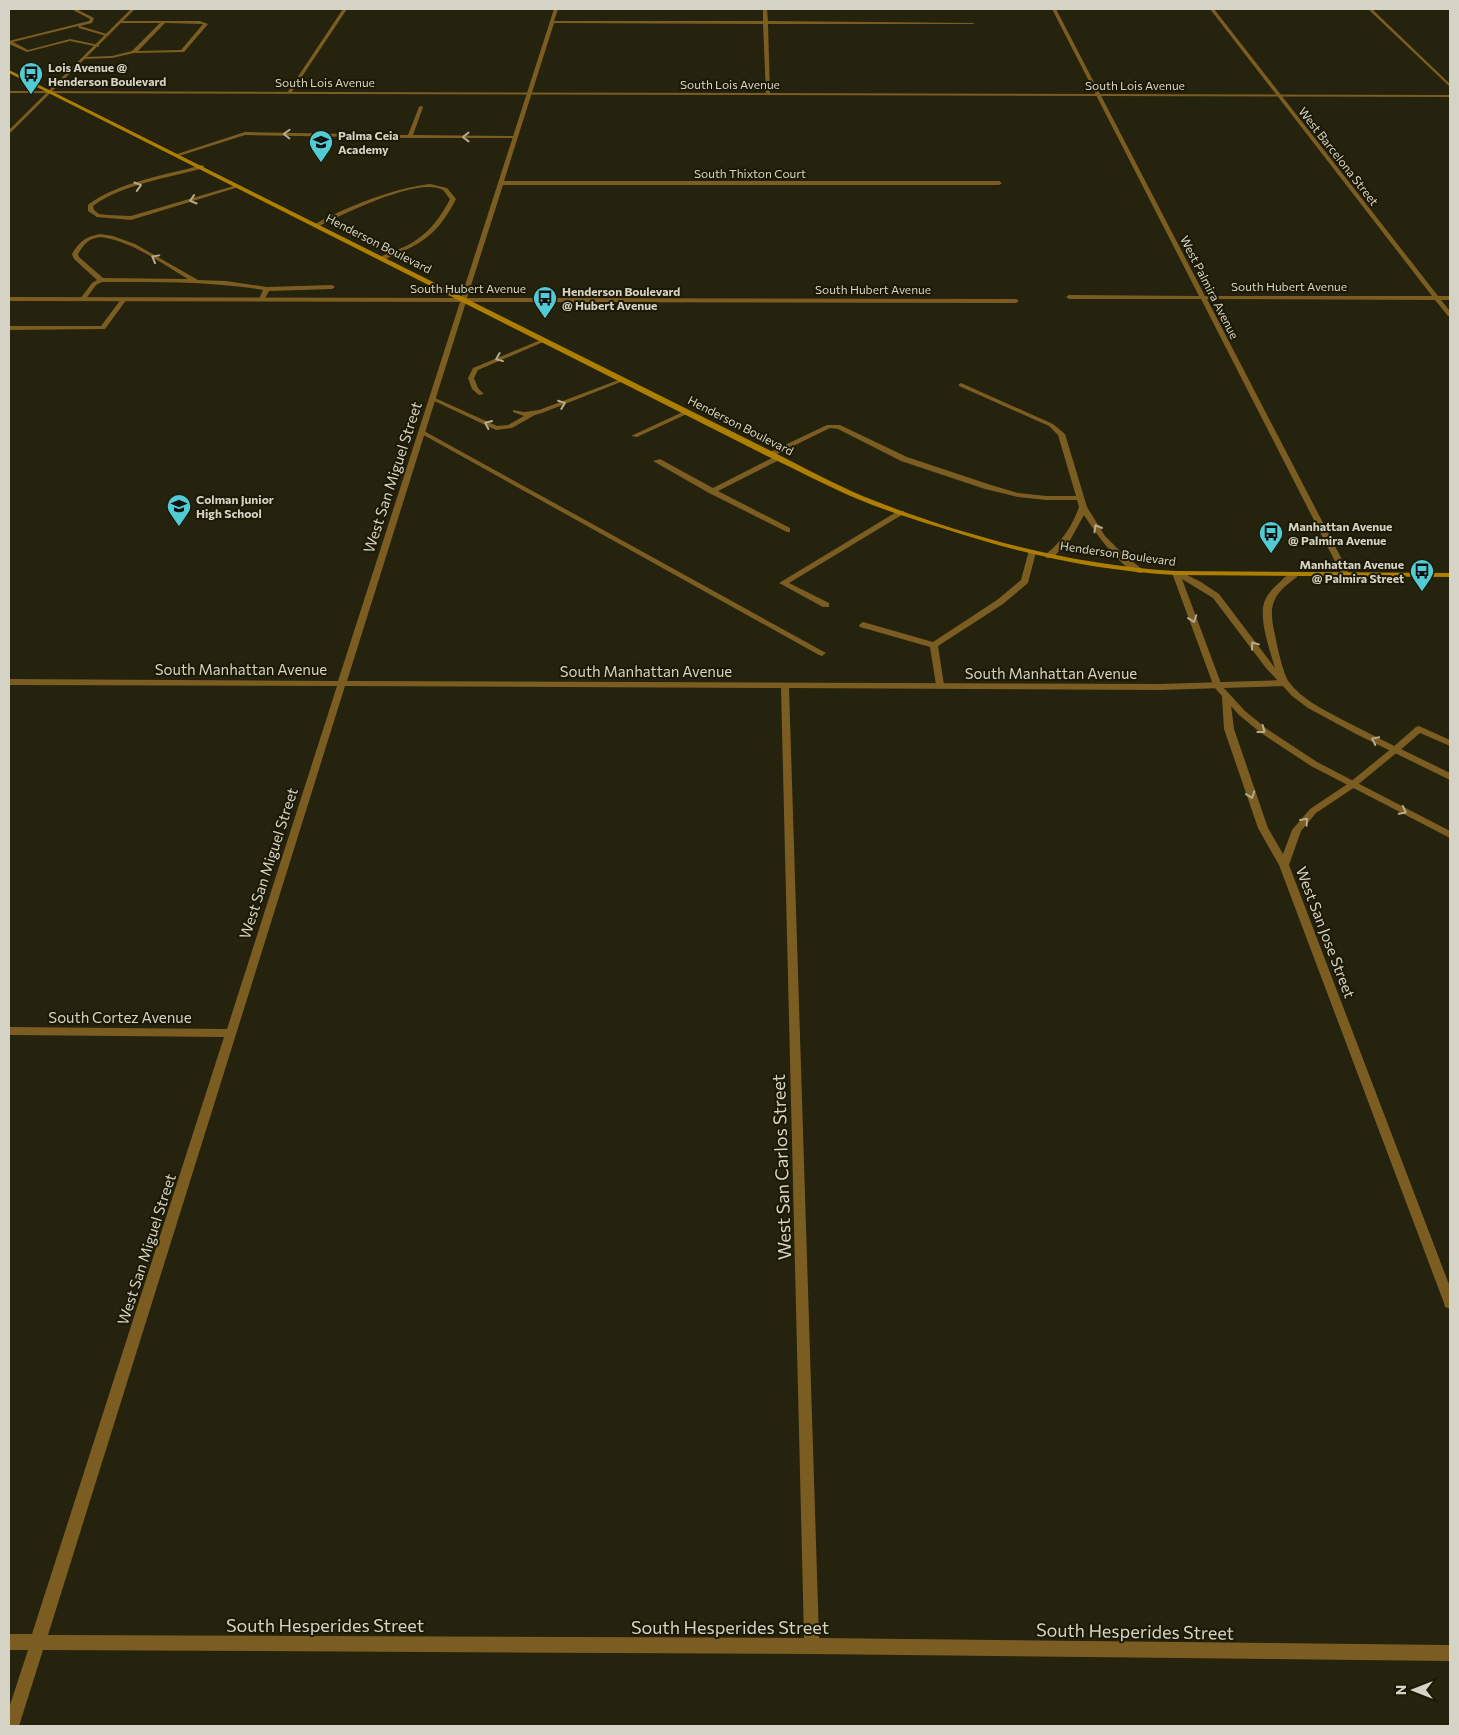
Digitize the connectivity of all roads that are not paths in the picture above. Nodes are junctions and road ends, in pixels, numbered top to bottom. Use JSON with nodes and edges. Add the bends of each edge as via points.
{"nodes":[{"id":1,"x":72,"y":9,"type":"edge"},
{"id":2,"x":133,"y":9,"type":"edge"},
{"id":3,"x":344,"y":9,"type":"edge"},
{"id":4,"x":556,"y":9,"type":"edge"},
{"id":5,"x":765,"y":9,"type":"edge"},
{"id":6,"x":1054,"y":9,"type":"edge"},
{"id":7,"x":1212,"y":9,"type":"edge"},
{"id":8,"x":1370,"y":9,"type":"edge"},
{"id":9,"x":120,"y":22,"type":"junction"},
{"id":10,"x":164,"y":22,"type":"junction"},
{"id":11,"x":552,"y":22,"type":"junction"},
{"id":12,"x":766,"y":23,"type":"junction"},
{"id":13,"x":972,"y":23,"type":"dead end"},
{"id":14,"x":80,"y":27,"type":"junction"},
{"id":15,"x":64,"y":30,"type":"junction"},
{"id":16,"x":9,"y":34,"type":"edge"},
{"id":17,"x":108,"y":34,"type":"junction"},
{"id":18,"x":20,"y":40,"type":"junction"},
{"id":19,"x":70,"y":40,"type":"junction"},
{"id":20,"x":96,"y":46,"type":"junction"},
{"id":21,"x":134,"y":52,"type":"junction"},
{"id":22,"x":84,"y":58,"type":"junction"},
{"id":23,"x":9,"y":71,"type":"edge"},
{"id":24,"x":1450,"y":86,"type":"edge"},
{"id":25,"x":9,"y":92,"type":"edge"},
{"id":26,"x":52,"y":92,"type":"junction"},
{"id":27,"x":289,"y":92,"type":"junction"},
{"id":28,"x":529,"y":93,"type":"junction"},
{"id":29,"x":768,"y":94,"type":"junction"},
{"id":30,"x":1098,"y":95,"type":"junction"},
{"id":31,"x":1279,"y":96,"type":"junction"},
{"id":32,"x":1450,"y":96,"type":"edge"},
{"id":33,"x":421,"y":107,"type":"dead end"},
{"id":34,"x":9,"y":125,"type":"edge"},
{"id":35,"x":17,"y":125,"type":"junction"},
{"id":36,"x":9,"y":133,"type":"edge"},
{"id":37,"x":410,"y":137,"type":"junction"},
{"id":38,"x":515,"y":137,"type":"junction"},
{"id":39,"x":177,"y":155,"type":"junction"},
{"id":40,"x":202,"y":168,"type":"junction"},
{"id":41,"x":501,"y":183,"type":"junction"},
{"id":42,"x":999,"y":183,"type":"dead end"},
{"id":43,"x":239,"y":186,"type":"junction"},
{"id":44,"x":316,"y":225,"type":"junction"},
{"id":45,"x":382,"y":258,"type":"junction"},
{"id":46,"x":101,"y":280,"type":"junction"},
{"id":47,"x":197,"y":282,"type":"junction"},
{"id":48,"x":332,"y":287,"type":"dead end"},
{"id":49,"x":266,"y":289,"type":"junction"},
{"id":50,"x":1069,"y":297,"type":"dead end"},
{"id":51,"x":1202,"y":297,"type":"junction"},
{"id":52,"x":1437,"y":298,"type":"junction"},
{"id":53,"x":1450,"y":298,"type":"edge"},
{"id":54,"x":9,"y":299,"type":"edge"},
{"id":55,"x":83,"y":299,"type":"junction"},
{"id":56,"x":124,"y":299,"type":"junction"},
{"id":57,"x":262,"y":299,"type":"junction"},
{"id":58,"x":463,"y":300,"type":"junction"},
{"id":59,"x":1016,"y":301,"type":"dead end"},
{"id":60,"x":1450,"y":315,"type":"edge"},
{"id":61,"x":9,"y":328,"type":"edge"},
{"id":62,"x":545,"y":340,"type":"junction"},
{"id":63,"x":623,"y":380,"type":"junction"},
{"id":64,"x":961,"y":385,"type":"dead end"},
{"id":65,"x":481,"y":394,"type":"dead end"},
{"id":66,"x":433,"y":399,"type":"junction"},
{"id":67,"x":515,"y":411,"type":"dead end"},
{"id":68,"x":688,"y":412,"type":"junction"},
{"id":69,"x":533,"y":414,"type":"junction"},
{"id":70,"x":422,"y":432,"type":"junction"},
{"id":71,"x":635,"y":436,"type":"dead end"},
{"id":72,"x":770,"y":454,"type":"junction"},
{"id":73,"x":779,"y":458,"type":"junction"},
{"id":74,"x":657,"y":461,"type":"dead end"},
{"id":75,"x":712,"y":491,"type":"junction"},
{"id":76,"x":1080,"y":498,"type":"junction"},
{"id":77,"x":1083,"y":507,"type":"junction"},
{"id":78,"x":901,"y":513,"type":"junction"},
{"id":79,"x":787,"y":530,"type":"dead end"},
{"id":80,"x":1032,"y":552,"type":"junction"},
{"id":81,"x":1049,"y":556,"type":"junction"},
{"id":82,"x":1139,"y":571,"type":"junction"},
{"id":83,"x":1176,"y":573,"type":"junction"},
{"id":84,"x":1294,"y":575,"type":"junction"},
{"id":85,"x":1346,"y":575,"type":"junction"},
{"id":86,"x":1450,"y":575,"type":"edge"},
{"id":87,"x":826,"y":605,"type":"dead end"},
{"id":88,"x":863,"y":625,"type":"dead end"},
{"id":89,"x":934,"y":645,"type":"junction"},
{"id":90,"x":822,"y":653,"type":"dead end"},
{"id":91,"x":9,"y":682,"type":"edge"},
{"id":92,"x":341,"y":683,"type":"junction"},
{"id":93,"x":1284,"y":683,"type":"junction"},
{"id":94,"x":940,"y":685,"type":"junction"},
{"id":95,"x":785,"y":686,"type":"junction"},
{"id":96,"x":1218,"y":687,"type":"junction"},
{"id":97,"x":1226,"y":697,"type":"junction"},
{"id":98,"x":1450,"y":742,"type":"edge"},
{"id":99,"x":1395,"y":750,"type":"junction"},
{"id":100,"x":1450,"y":777,"type":"edge"},
{"id":101,"x":1352,"y":785,"type":"junction"},
{"id":102,"x":1450,"y":835,"type":"edge"},
{"id":103,"x":1284,"y":864,"type":"junction"},
{"id":104,"x":9,"y":1031,"type":"edge"},
{"id":105,"x":230,"y":1033,"type":"junction"},
{"id":106,"x":1450,"y":1303,"type":"edge"},
{"id":107,"x":9,"y":1642,"type":"edge"},
{"id":108,"x":38,"y":1642,"type":"junction"},
{"id":109,"x":812,"y":1646,"type":"junction"},
{"id":110,"x":1450,"y":1653,"type":"edge"},
{"id":111,"x":11,"y":1726,"type":"edge"}],
"edges":[{"from":1,"to":14,"type":"street","via":[[92,18],[91,22]]},
{"from":2,"to":9,"type":"street"},
{"from":3,"to":27,"type":"street"},
{"from":4,"to":11,"type":"street","name":"West San Miguel Street"},
{"from":5,"to":12,"type":"street"},
{"from":6,"to":30,"type":"street","name":"West Palmira Avenue"},
{"from":7,"to":31,"type":"street","name":"West Barcelona Street"},
{"from":8,"to":24,"type":"street"},
{"from":9,"to":10,"type":"street"},
{"from":9,"to":17,"type":"street"},
{"from":10,"to":21,"type":"street"},
{"from":10,"to":21,"type":"street","via":[[206,24],[182,51]]},
{"from":11,"to":12,"type":"street"},
{"from":11,"to":28,"type":"street","name":"West San Miguel Street"},
{"from":12,"to":13,"type":"street"},
{"from":12,"to":29,"type":"street"},
{"from":14,"to":15,"type":"street"},
{"from":14,"to":17,"type":"street"},
{"from":15,"to":18,"type":"street"},
{"from":15,"to":19,"type":"street"},
{"from":16,"to":18,"type":"street"},
{"from":17,"to":20,"type":"street"},
{"from":18,"to":19,"type":"street","via":[[9,42],[28,52]]},
{"from":19,"to":20,"type":"street"},
{"from":20,"to":22,"type":"street"},
{"from":21,"to":22,"type":"street","via":[[105,58]]},
{"from":22,"to":26,"type":"street"},
{"from":23,"to":26,"type":"main road","name":"Henderson Boulevard"},
{"from":25,"to":26,"type":"street","name":"South Lois Avenue"},
{"from":26,"to":27,"type":"street","name":"South Lois Avenue"},
{"from":26,"to":35,"type":"street"},
{"from":26,"to":39,"type":"main road","name":"Henderson Boulevard"},
{"from":27,"to":28,"type":"street","name":"South Lois Avenue"},
{"from":28,"to":29,"type":"street","name":"South Lois Avenue"},
{"from":28,"to":38,"type":"street","name":"West San Miguel Street"},
{"from":29,"to":30,"type":"street","name":"South Lois Avenue"},
{"from":30,"to":31,"type":"street","name":"South Lois Avenue"},
{"from":30,"to":51,"type":"street","name":"West Palmira Avenue"},
{"from":31,"to":32,"type":"street","name":"South Lois Avenue"},
{"from":31,"to":52,"type":"street","name":"West Barcelona Street"},
{"from":33,"to":37,"type":"street"},
{"from":34,"to":35,"type":"street"},
{"from":35,"to":36,"type":"street"},
{"from":38,"to":37,"type":"street","one_way":true},
{"from":37,"to":39,"type":"street","one_way":true,"via":[[245,133]]},
{"from":38,"to":41,"type":"street","name":"West San Miguel Street"},
{"from":39,"to":40,"type":"main road","name":"Henderson Boulevard"},
{"from":40,"to":43,"type":"main road","name":"Henderson Boulevard"},
{"from":43,"to":40,"type":"street","one_way":true,"via":[[130,218],[108,218],[91,210],[94,202],[109,196]]},
{"from":41,"to":42,"type":"street","name":"South Thixton Court"},
{"from":41,"to":58,"type":"street","name":"West San Miguel Street"},
{"from":43,"to":44,"type":"main road","name":"Henderson Boulevard"},
{"from":44,"to":45,"type":"main road","name":"Henderson Boulevard"},
{"from":44,"to":45,"type":"street","via":[[360,205],[415,187],[437,186],[451,193],[453,199],[446,214],[425,239]]},
{"from":45,"to":58,"type":"main road","name":"Henderson Boulevard"},
{"from":46,"to":47,"type":"street"},
{"from":47,"to":46,"type":"street","one_way":true,"via":[[122,239],[102,236],[86,239],[74,254]]},
{"from":46,"to":55,"type":"street"},
{"from":47,"to":49,"type":"street"},
{"from":48,"to":49,"type":"street"},
{"from":49,"to":57,"type":"street"},
{"from":50,"to":51,"type":"street","name":"South Hubert Avenue"},
{"from":51,"to":52,"type":"street","name":"South Hubert Avenue"},
{"from":51,"to":85,"type":"street","name":"West Palmira Avenue"},
{"from":52,"to":53,"type":"street","name":"South Hubert Avenue"},
{"from":52,"to":60,"type":"street","name":"West Barcelona Street"},
{"from":54,"to":55,"type":"street","name":"South Hubert Avenue"},
{"from":55,"to":56,"type":"street","name":"South Hubert Avenue"},
{"from":56,"to":57,"type":"street","name":"South Hubert Avenue"},
{"from":56,"to":61,"type":"street","via":[[103,328]]},
{"from":57,"to":58,"type":"street","name":"South Hubert Avenue"},
{"from":58,"to":59,"type":"street","name":"South Hubert Avenue"},
{"from":58,"to":62,"type":"main road","name":"Henderson Boulevard"},
{"from":58,"to":66,"type":"street","name":"West San Miguel Street"},
{"from":62,"to":63,"type":"main road","name":"Henderson Boulevard"},
{"from":62,"to":65,"type":"street","one_way":true,"via":[[475,369],[471,378]]},
{"from":63,"to":68,"type":"main road","name":"Henderson Boulevard"},
{"from":69,"to":63,"type":"street","one_way":true},
{"from":64,"to":76,"type":"street","via":[[1051,425],[1061,434]]},
{"from":69,"to":66,"type":"street","one_way":true,"via":[[510,428],[496,428]]},
{"from":66,"to":70,"type":"street","name":"West San Miguel Street"},
{"from":67,"to":69,"type":"street"},
{"from":68,"to":71,"type":"street"},
{"from":68,"to":72,"type":"main road","name":"Henderson Boulevard"},
{"from":70,"to":90,"type":"street"},
{"from":70,"to":92,"type":"street","name":"West San Miguel Street"},
{"from":72,"to":73,"type":"main road","name":"Henderson Boulevard"},
{"from":72,"to":76,"type":"street","via":[[829,426],[840,428],[904,459],[988,487],[1018,495]]},
{"from":73,"to":75,"type":"street"},
{"from":73,"to":78,"type":"main road","name":"Henderson Boulevard","via":[[861,498]]},
{"from":74,"to":75,"type":"street"},
{"from":75,"to":79,"type":"street"},
{"from":76,"to":77,"type":"street"},
{"from":77,"to":81,"type":"street","via":[[1073,532]]},
{"from":82,"to":77,"type":"street","one_way":true,"via":[[1102,537]]},
{"from":78,"to":80,"type":"main road","name":"Henderson Boulevard"},
{"from":78,"to":87,"type":"street","via":[[783,583]]},
{"from":80,"to":81,"type":"main road","name":"Henderson Boulevard"},
{"from":80,"to":89,"type":"street","via":[[1025,581],[1000,602]]},
{"from":81,"to":82,"type":"main road","name":"Henderson Boulevard"},
{"from":82,"to":83,"type":"main road","name":"Henderson Boulevard"},
{"from":83,"to":84,"type":"main road"},
{"from":93,"to":83,"type":"street","name":"Henderson Boulevard","one_way":true,"via":[[1216,596]]},
{"from":83,"to":96,"type":"street","one_way":true},
{"from":84,"to":85,"type":"main road"},
{"from":84,"to":93,"type":"street","via":[[1272,594],[1267,606],[1268,625]]},
{"from":85,"to":86,"type":"main road"},
{"from":88,"to":89,"type":"street"},
{"from":89,"to":94,"type":"street"},
{"from":91,"to":92,"type":"street","name":"South Manhattan Avenue"},
{"from":92,"to":95,"type":"street","name":"South Manhattan Avenue"},
{"from":92,"to":105,"type":"street","name":"West San Miguel Street"},
{"from":93,"to":96,"type":"street","name":"South Manhattan Avenue"},
{"from":99,"to":93,"type":"street","name":"Henderson Boulevard","one_way":true,"via":[[1311,706]]},
{"from":94,"to":95,"type":"street","name":"South Manhattan Avenue"},
{"from":94,"to":96,"type":"street","name":"South Manhattan Avenue"},
{"from":95,"to":109,"type":"street","name":"West San Carlos Street"},
{"from":96,"to":97,"type":"street"},
{"from":97,"to":101,"type":"street","one_way":true,"via":[[1264,731]]},
{"from":97,"to":103,"type":"street","name":"West San Jose Street","one_way":true,"via":[[1229,730],[1263,828]]},
{"from":98,"to":99,"type":"street","via":[[1419,729]]},
{"from":99,"to":100,"type":"street","name":"Henderson Boulevard"},
{"from":99,"to":101,"type":"street"},
{"from":101,"to":102,"type":"street","one_way":true},
{"from":103,"to":101,"type":"street","one_way":true,"via":[[1297,830],[1313,811]]},
{"from":103,"to":106,"type":"street","name":"West San Jose Street"},
{"from":104,"to":105,"type":"street","name":"South Cortez Avenue"},
{"from":105,"to":108,"type":"street","name":"West San Miguel Street"},
{"from":107,"to":108,"type":"street","name":"South Hesperides Street"},
{"from":108,"to":109,"type":"street","name":"South Hesperides Street"},
{"from":108,"to":111,"type":"street","name":"West San Miguel Street"},
{"from":109,"to":110,"type":"street","name":"South Hesperides Street"}]}
